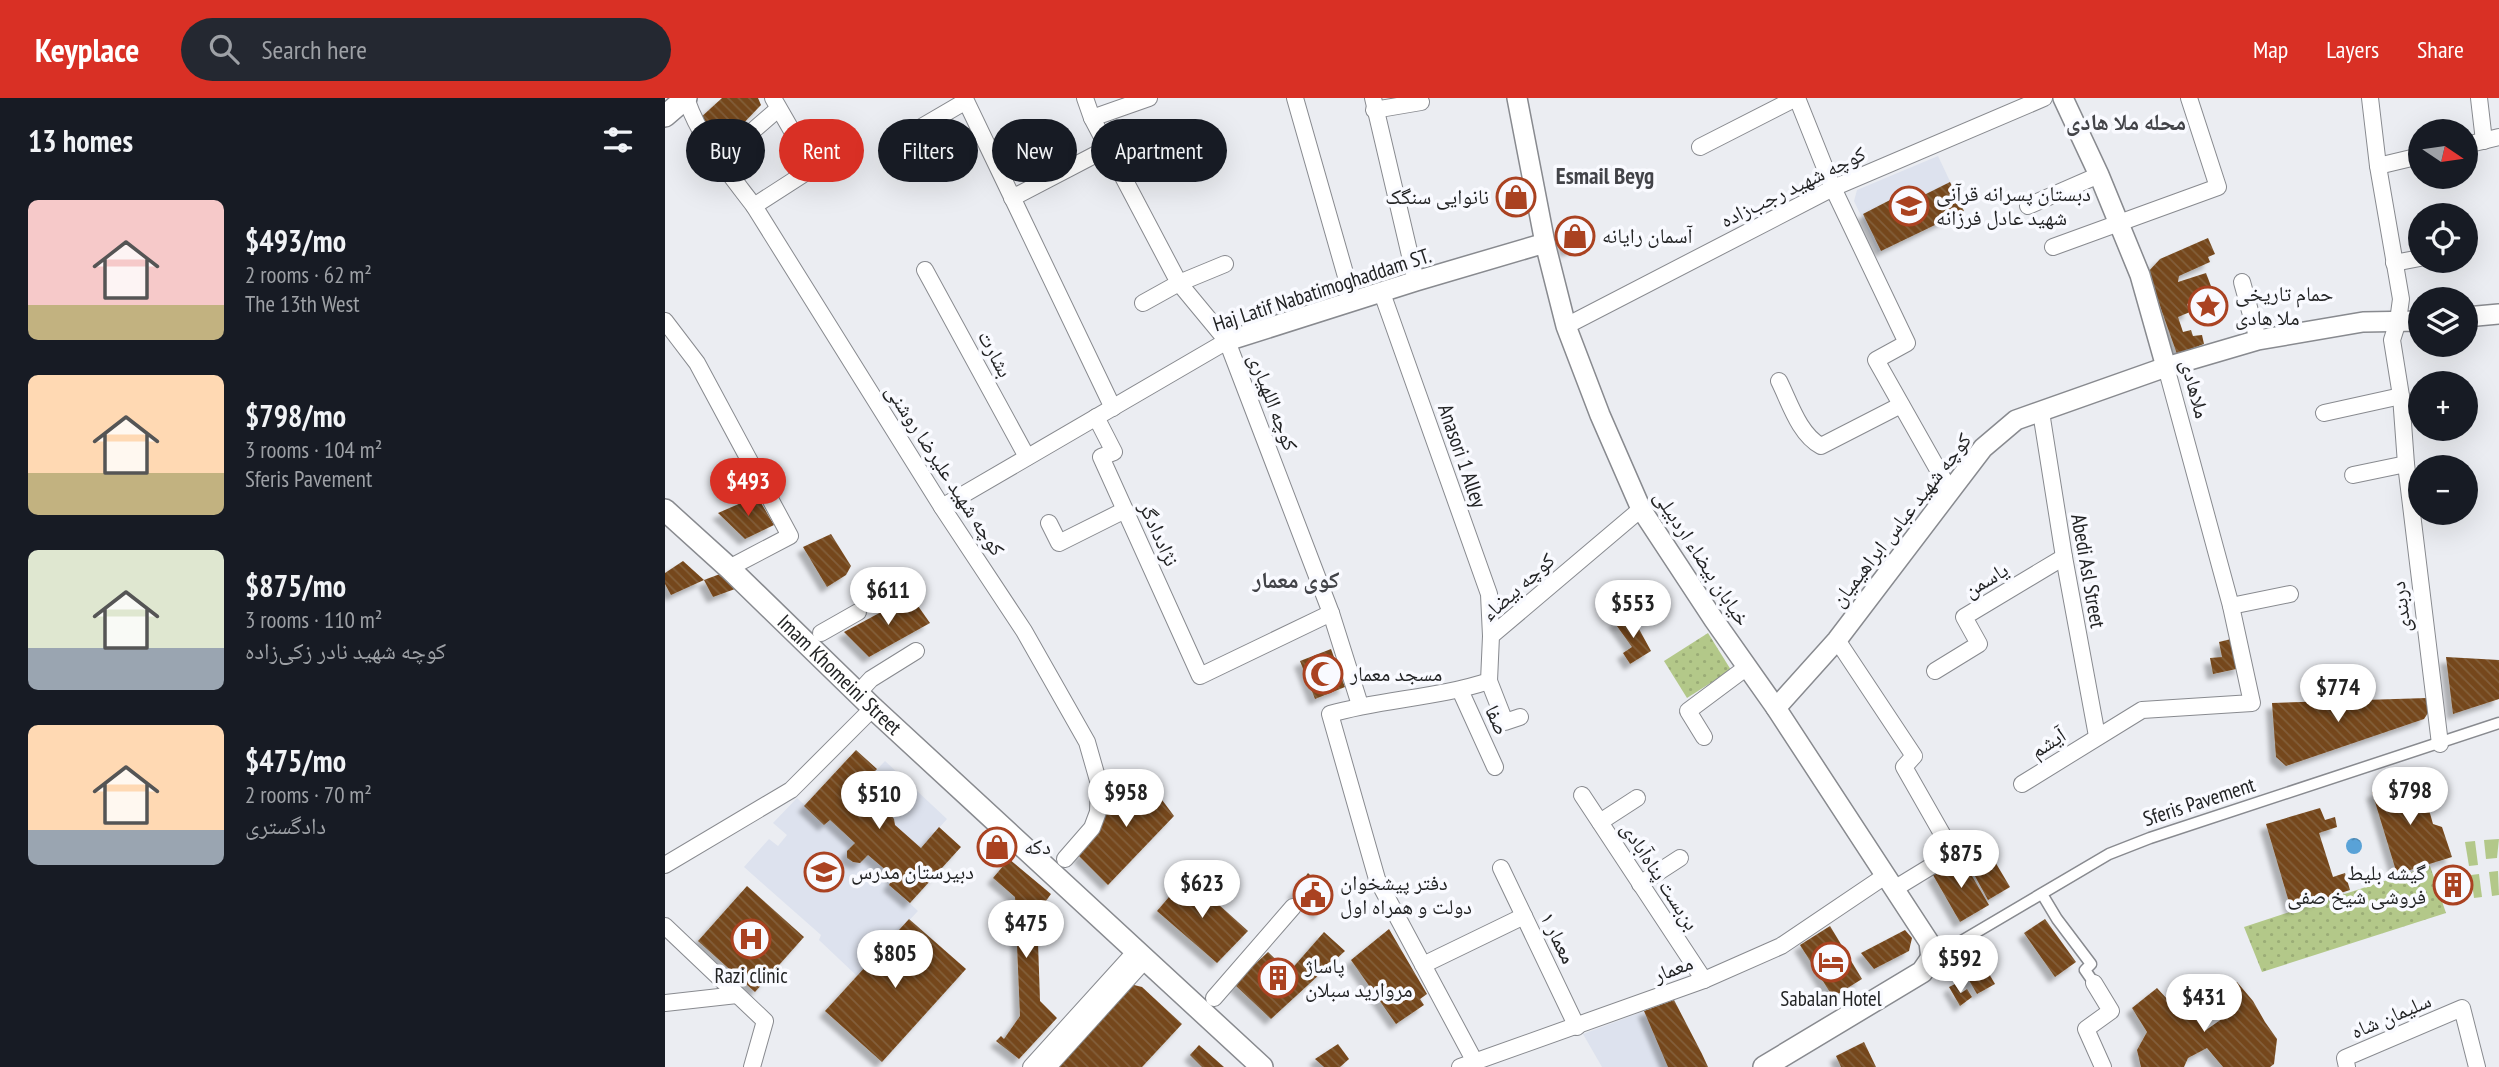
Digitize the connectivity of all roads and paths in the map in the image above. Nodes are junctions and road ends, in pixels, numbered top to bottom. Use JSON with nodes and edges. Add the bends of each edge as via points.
{"nodes":[{"id":1,"x":1085,"y":98,"type":"edge"},
{"id":2,"x":1149,"y":98,"type":"edge"},
{"id":3,"x":1295,"y":98,"type":"edge"},
{"id":4,"x":1517,"y":98,"type":"edge"},
{"id":5,"x":1797,"y":98,"type":"edge"},
{"id":6,"x":2044,"y":98,"type":"edge"},
{"id":7,"x":2063,"y":98,"type":"edge"},
{"id":8,"x":2189,"y":98,"type":"edge"},
{"id":9,"x":2370,"y":98,"type":"edge"},
{"id":10,"x":2479,"y":98,"type":"edge"},
{"id":11,"x":1421,"y":103,"type":"dead end"},
{"id":12,"x":688,"y":104,"type":"edge"},
{"id":13,"x":776,"y":104,"type":"edge"},
{"id":14,"x":1374,"y":104,"type":"edge"},
{"id":15,"x":665,"y":116,"type":"edge"},
{"id":16,"x":1091,"y":118,"type":"joint"},
{"id":17,"x":761,"y":119,"type":"edge"},
{"id":18,"x":935,"y":119,"type":"edge"},
{"id":19,"x":975,"y":119,"type":"edge"},
{"id":20,"x":978,"y":126,"type":"edge"},
{"id":21,"x":2491,"y":139,"type":"edge"},
{"id":22,"x":1700,"y":147,"type":"dead end"},
{"id":23,"x":1091,"y":158,"type":"edge"},
{"id":24,"x":2408,"y":159,"type":"edge"},
{"id":25,"x":2378,"y":166,"type":"junction"},
{"id":26,"x":2099,"y":175,"type":"junction"},
{"id":27,"x":736,"y":182,"type":"edge"},
{"id":28,"x":791,"y":182,"type":"edge"},
{"id":29,"x":1125,"y":182,"type":"edge"},
{"id":30,"x":1833,"y":188,"type":"junction"},
{"id":31,"x":1012,"y":198,"type":"junction"},
{"id":32,"x":754,"y":206,"type":"junction"},
{"id":33,"x":2028,"y":206,"type":"dead end"},
{"id":34,"x":2118,"y":225,"type":"junction"},
{"id":35,"x":1545,"y":243,"type":"junction"},
{"id":36,"x":2053,"y":247,"type":"dead end"},
{"id":37,"x":2408,"y":260,"type":"edge"},
{"id":38,"x":2394,"y":263,"type":"junction"},
{"id":39,"x":1225,"y":264,"type":"dead end"},
{"id":40,"x":925,"y":270,"type":"dead end"},
{"id":41,"x":1416,"y":281,"type":"junction"},
{"id":42,"x":2242,"y":282,"type":"dead end"},
{"id":43,"x":1179,"y":284,"type":"junction"},
{"id":44,"x":1382,"y":293,"type":"junction"},
{"id":45,"x":1353,"y":301,"type":"junction"},
{"id":46,"x":1143,"y":303,"type":"dead end"},
{"id":47,"x":2499,"y":314,"type":"edge"},
{"id":48,"x":2478,"y":316,"type":"edge"},
{"id":49,"x":665,"y":321,"type":"edge"},
{"id":50,"x":2398,"y":321,"type":"junction"},
{"id":51,"x":2408,"y":321,"type":"edge"},
{"id":52,"x":1566,"y":326,"type":"junction"},
{"id":53,"x":2258,"y":340,"type":"junction"},
{"id":54,"x":1227,"y":341,"type":"junction"},
{"id":55,"x":2166,"y":367,"type":"junction"},
{"id":56,"x":1779,"y":381,"type":"dead end"},
{"id":57,"x":2401,"y":396,"type":"junction"},
{"id":58,"x":1901,"y":405,"type":"junction"},
{"id":59,"x":1113,"y":408,"type":"junction"},
{"id":60,"x":2041,"y":412,"type":"junction"},
{"id":61,"x":2324,"y":413,"type":"dead end"},
{"id":62,"x":1096,"y":417,"type":"junction"},
{"id":63,"x":1027,"y":457,"type":"junction"},
{"id":64,"x":2406,"y":464,"type":"junction"},
{"id":65,"x":2353,"y":475,"type":"dead end"},
{"id":66,"x":1949,"y":491,"type":"junction"},
{"id":67,"x":942,"y":507,"type":"junction"},
{"id":68,"x":1641,"y":509,"type":"junction"},
{"id":69,"x":665,"y":510,"type":"edge"},
{"id":70,"x":1125,"y":510,"type":"junction"},
{"id":71,"x":1049,"y":523,"type":"dead end"},
{"id":72,"x":2064,"y":557,"type":"junction"},
{"id":73,"x":736,"y":565,"type":"junction"},
{"id":74,"x":2290,"y":594,"type":"dead end"},
{"id":75,"x":2231,"y":606,"type":"junction"},
{"id":76,"x":858,"y":612,"type":"dead end"},
{"id":77,"x":1331,"y":613,"type":"junction"},
{"id":78,"x":1491,"y":636,"type":"junction"},
{"id":79,"x":814,"y":639,"type":"junction"},
{"id":80,"x":1837,"y":640,"type":"junction"},
{"id":81,"x":916,"y":651,"type":"dead end"},
{"id":82,"x":1747,"y":667,"type":"junction"},
{"id":83,"x":1935,"y":671,"type":"dead end"},
{"id":84,"x":1489,"y":681,"type":"junction"},
{"id":85,"x":1461,"y":690,"type":"junction"},
{"id":86,"x":873,"y":698,"type":"junction"},
{"id":87,"x":2252,"y":703,"type":"joint"},
{"id":88,"x":1360,"y":705,"type":"junction"},
{"id":89,"x":1776,"y":708,"type":"junction"},
{"id":90,"x":1520,"y":717,"type":"dead end"},
{"id":91,"x":2499,"y":723,"type":"edge"},
{"id":92,"x":2097,"y":736,"type":"junction"},
{"id":93,"x":1704,"y":737,"type":"dead end"},
{"id":94,"x":2441,"y":744,"type":"junction"},
{"id":95,"x":1495,"y":767,"type":"dead end"},
{"id":96,"x":2022,"y":784,"type":"dead end"},
{"id":97,"x":791,"y":790,"type":"junction"},
{"id":98,"x":1582,"y":795,"type":"dead end"},
{"id":99,"x":1637,"y":798,"type":"dead end"},
{"id":100,"x":763,"y":820,"type":"dead end"},
{"id":101,"x":1600,"y":822,"type":"junction"},
{"id":102,"x":1680,"y":858,"type":"dead end"},
{"id":103,"x":665,"y":863,"type":"edge"},
{"id":104,"x":1059,"y":865,"type":"junction"},
{"id":105,"x":1501,"y":868,"type":"dead end"},
{"id":106,"x":1890,"y":883,"type":"junction"},
{"id":107,"x":1640,"y":884,"type":"junction"},
{"id":108,"x":2042,"y":894,"type":"junction"},
{"id":109,"x":1293,"y":907,"type":"dead end"},
{"id":110,"x":1524,"y":916,"type":"junction"},
{"id":111,"x":665,"y":926,"type":"edge"},
{"id":112,"x":1141,"y":956,"type":"junction"},
{"id":113,"x":1931,"y":959,"type":"junction"},
{"id":114,"x":1423,"y":965,"type":"junction"},
{"id":115,"x":1704,"y":980,"type":"junction"},
{"id":116,"x":2094,"y":983,"type":"joint"},
{"id":117,"x":737,"y":995,"type":"junction"},
{"id":118,"x":665,"y":1003,"type":"edge"},
{"id":119,"x":1208,"y":1005,"type":"junction"},
{"id":120,"x":1577,"y":1027,"type":"junction"},
{"id":121,"x":1468,"y":1065,"type":"edge"},
{"id":122,"x":752,"y":1067,"type":"edge"},
{"id":123,"x":1031,"y":1067,"type":"edge"},
{"id":124,"x":1048,"y":1067,"type":"edge"},
{"id":125,"x":1262,"y":1067,"type":"edge"},
{"id":126,"x":1764,"y":1067,"type":"edge"},
{"id":127,"x":2103,"y":1067,"type":"edge"},
{"id":128,"x":2347,"y":1067,"type":"edge"},
{"id":129,"x":2477,"y":1067,"type":"edge"}],
"edges":[{"from":1,"to":16,"type":"street","name":"کوچه اللهیاری"},
{"from":2,"to":16,"type":"street"},
{"from":3,"to":45,"type":"street"},
{"from":4,"to":35,"type":"street","name":"خیابان بیضاء اردبیلی"},
{"from":5,"to":22,"type":"street"},
{"from":5,"to":30,"type":"street"},
{"from":6,"to":30,"type":"street","name":"کوچه شهید رجب‌زاده"},
{"from":7,"to":26,"type":"street","name":"ملاهادی"},
{"from":8,"to":34,"type":"street","via":[[2218,187]]},
{"from":9,"to":25,"type":"street","name":"دربندی"},
{"from":10,"to":21,"type":"street"},
{"from":11,"to":14,"type":"street"},
{"from":12,"to":15,"type":"main road"},
{"from":13,"to":17,"type":"street"},
{"from":14,"to":41,"type":"street"},
{"from":18,"to":19,"type":"street","via":[[966,101]]},
{"from":20,"to":31,"type":"street"},
{"from":23,"to":31,"type":"street"},
{"from":24,"to":25,"type":"street"},
{"from":25,"to":38,"type":"street","name":"دربندی"},
{"from":26,"to":33,"type":"street"},
{"from":26,"to":34,"type":"street","name":"ملاهادی"},
{"from":27,"to":32,"type":"street","name":"کوچه شهید علیرضا روشنی"},
{"from":28,"to":32,"type":"street"},
{"from":29,"to":43,"type":"street","name":"کوچه اللهیاری"},
{"from":30,"to":52,"type":"street","name":"کوچه شهید رجب‌زاده"},
{"from":30,"to":58,"type":"street","via":[[1907,343],[1876,360]]},
{"from":31,"to":59,"type":"street"},
{"from":32,"to":67,"type":"street","name":"کوچه شهید علیرضا روشنی"},
{"from":34,"to":36,"type":"street"},
{"from":34,"to":55,"type":"street","name":"ملاهادی","via":[[2140,275]]},
{"from":35,"to":41,"type":"street","name":"Haj Latif Nabatimoghaddam ST."},
{"from":35,"to":52,"type":"street","name":"خیابان بیضاء اردبیلی"},
{"from":37,"to":38,"type":"street"},
{"from":38,"to":50,"type":"street","name":"دربندی","via":[[2401,299]]},
{"from":39,"to":43,"type":"street"},
{"from":40,"to":63,"type":"street","name":"بشارت"},
{"from":41,"to":44,"type":"street","name":"Haj Latif Nabatimoghaddam ST."},
{"from":42,"to":53,"type":"street"},
{"from":43,"to":46,"type":"street"},
{"from":43,"to":54,"type":"street","name":"کوچه اللهیاری"},
{"from":44,"to":45,"type":"street","name":"Haj Latif Nabatimoghaddam ST."},
{"from":44,"to":78,"type":"street","name":"Anasori 1 Alley","via":[[1489,594]]},
{"from":45,"to":54,"type":"street","name":"Haj Latif Nabatimoghaddam ST."},
{"from":47,"to":48,"type":"street"},
{"from":49,"to":73,"type":"street","via":[[697,363],[790,536]]},
{"from":50,"to":51,"type":"street"},
{"from":50,"to":53,"type":"street"},
{"from":50,"to":57,"type":"street","name":"دربندی","via":[[2392,340]]},
{"from":52,"to":68,"type":"street","name":"خیابان بیضاء اردبیلی"},
{"from":53,"to":55,"type":"street"},
{"from":54,"to":59,"type":"street","name":"Haj Latif Nabatimoghaddam ST."},
{"from":54,"to":77,"type":"street","name":"کوچه اللهیاری"},
{"from":55,"to":60,"type":"street","name":"کوچه شهید عباس ابراهیمیان"},
{"from":55,"to":75,"type":"street","name":"ملاهادی"},
{"from":56,"to":58,"type":"street","via":[[1811,441],[1821,446]]},
{"from":57,"to":61,"type":"street"},
{"from":57,"to":64,"type":"street","name":"دربندی"},
{"from":58,"to":66,"type":"street"},
{"from":59,"to":62,"type":"street","name":"Haj Latif Nabatimoghaddam ST."},
{"from":60,"to":66,"type":"street","name":"کوچه شهید عباس ابراهیمیان","via":[[2016,420],[1997,434]]},
{"from":60,"to":72,"type":"street","name":"Abedi Asl Street"},
{"from":62,"to":63,"type":"street","name":"Haj Latif Nabatimoghaddam ST."},
{"from":62,"to":70,"type":"street","name":"نژاددادگر","via":[[1114,452],[1101,457]]},
{"from":63,"to":67,"type":"street","name":"Haj Latif Nabatimoghaddam ST."},
{"from":64,"to":65,"type":"street"},
{"from":64,"to":94,"type":"street","name":"دربندی"},
{"from":66,"to":80,"type":"street","name":"کوچه شهید عباس ابراهیمیان"},
{"from":67,"to":104,"type":"street","name":"کوچه شهید علیرضا روشنی","via":[[1024,631],[1087,743],[1095,766],[1098,812],[1092,828]]},
{"from":68,"to":78,"type":"street","name":"کوچه بیضاء"},
{"from":68,"to":82,"type":"street","name":"خیابان بیضاء اردبیلی"},
{"from":69,"to":73,"type":"main road","name":"Imam Khomeini Street"},
{"from":70,"to":71,"type":"street","via":[[1059,543]]},
{"from":70,"to":77,"type":"street","name":"نژاددادگر","via":[[1200,676]]},
{"from":72,"to":83,"type":"street","name":"یاسمن","via":[[1964,617],[1979,644]]},
{"from":72,"to":92,"type":"street","name":"Abedi Asl Street"},
{"from":73,"to":79,"type":"main road","name":"Imam Khomeini Street"},
{"from":74,"to":75,"type":"street"},
{"from":75,"to":87,"type":"street","name":"ملاهادی","via":[[2257,686]]},
{"from":76,"to":79,"type":"street"},
{"from":77,"to":88,"type":"street","name":"کوچه اللهیاری"},
{"from":78,"to":84,"type":"street","name":"کوچه بیضاء"},
{"from":79,"to":86,"type":"main road","name":"Imam Khomeini Street"},
{"from":80,"to":89,"type":"street","name":"کوچه شهید عباس ابراهیمیان"},
{"from":80,"to":106,"type":"street","name":"معمار","via":[[1915,756],[1904,767],[1953,853]]},
{"from":81,"to":86,"type":"street","via":[[871,679]]},
{"from":82,"to":89,"type":"street","name":"خیابان بیضاء اردبیلی"},
{"from":82,"to":93,"type":"street","via":[[1688,711]]},
{"from":84,"to":85,"type":"street"},
{"from":84,"to":90,"type":"street","via":[[1505,722]]},
{"from":85,"to":88,"type":"street"},
{"from":85,"to":95,"type":"street","name":"صفا"},
{"from":86,"to":97,"type":"street"},
{"from":86,"to":104,"type":"main road","name":"Imam Khomeini Street"},
{"from":87,"to":92,"type":"street","name":"آیشم","via":[[2142,710]]},
{"from":88,"to":114,"type":"street","via":[[1330,713],[1377,879]]},
{"from":89,"to":106,"type":"street","name":"خیابان بیضاء اردبیلی"},
{"from":91,"to":94,"type":"street","name":"Sferis Pavement"},
{"from":92,"to":96,"type":"street","name":"آیشم"},
{"from":94,"to":108,"type":"street","name":"Sferis Pavement","via":[[2150,838],[2109,854]]},
{"from":97,"to":100,"type":"street"},
{"from":97,"to":103,"type":"street"},
{"from":98,"to":101,"type":"street","name":"بن‌بست پناه‌آبادی"},
{"from":99,"to":101,"type":"street"},
{"from":101,"to":107,"type":"street","name":"بن‌بست پناه‌آبادی"},
{"from":102,"to":107,"type":"street"},
{"from":104,"to":112,"type":"main road","name":"Imam Khomeini Street"},
{"from":105,"to":110,"type":"street","name":"معمار ۱"},
{"from":106,"to":113,"type":"street","name":"خیابان بیضاء اردبیلی","via":[[1929,942]]},
{"from":106,"to":115,"type":"street","name":"معمار","via":[[1781,946]]},
{"from":107,"to":115,"type":"street","name":"بن‌بست پناه‌آبادی"},
{"from":108,"to":113,"type":"street","name":"Sferis Pavement"},
{"from":108,"to":116,"type":"street","via":[[2091,964],[2085,970]]},
{"from":109,"to":119,"type":"street","via":[[1269,927]]},
{"from":110,"to":114,"type":"street"},
{"from":110,"to":120,"type":"street","name":"معمار ۱"},
{"from":111,"to":117,"type":"street"},
{"from":112,"to":119,"type":"main road","name":"Imam Khomeini Street"},
{"from":112,"to":123,"type":"street"},
{"from":112,"to":124,"type":"street"},
{"from":113,"to":126,"type":"main road","via":[[1922,972]]},
{"from":114,"to":121,"type":"street"},
{"from":115,"to":120,"type":"street","name":"معمار"},
{"from":116,"to":127,"type":"street","via":[[2111,1011],[2086,1029]]},
{"from":117,"to":118,"type":"street"},
{"from":117,"to":122,"type":"street","via":[[765,1021]]},
{"from":119,"to":125,"type":"main road","name":"Imam Khomeini Street"},
{"from":120,"to":121,"type":"street","name":"معمار"},
{"from":128,"to":129,"type":"street","name":"سلیمان شاه","via":[[2345,1058],[2462,1008]]}]}
